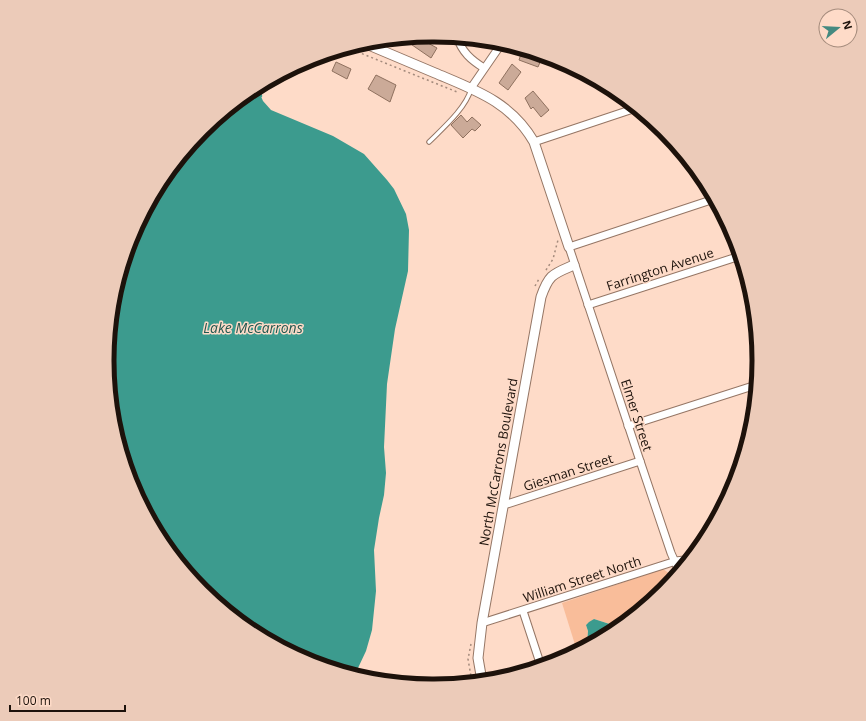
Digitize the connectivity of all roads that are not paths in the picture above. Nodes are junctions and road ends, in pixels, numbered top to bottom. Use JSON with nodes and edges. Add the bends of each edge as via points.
{"nodes":[{"id":1,"x":460,"y":44,"type":"edge"},
{"id":2,"x":374,"y":48,"type":"edge"},
{"id":3,"x":498,"y":49,"type":"edge"},
{"id":4,"x":484,"y":68,"type":"junction"},
{"id":5,"x":470,"y":92,"type":"junction"},
{"id":6,"x":630,"y":110,"type":"edge"},
{"id":7,"x":429,"y":142,"type":"dead end"},
{"id":8,"x":534,"y":142,"type":"junction"},
{"id":9,"x":709,"y":201,"type":"edge"},
{"id":10,"x":569,"y":247,"type":"junction"},
{"id":11,"x":735,"y":258,"type":"edge"},
{"id":12,"x":574,"y":265,"type":"junction"},
{"id":13,"x":588,"y":306,"type":"junction"},
{"id":14,"x":750,"y":387,"type":"edge"},
{"id":15,"x":628,"y":426,"type":"junction"},
{"id":16,"x":640,"y":461,"type":"junction"},
{"id":17,"x":504,"y":506,"type":"junction"},
{"id":18,"x":681,"y":560,"type":"edge"},
{"id":19,"x":676,"y":561,"type":"junction"},
{"id":20,"x":677,"y":565,"type":"edge"},
{"id":21,"x":523,"y":611,"type":"junction"},
{"id":22,"x":482,"y":623,"type":"junction"},
{"id":23,"x":539,"y":661,"type":"edge"},
{"id":24,"x":481,"y":675,"type":"edge"}],
"edges":[{"from":1,"to":4,"type":"street","via":[[467,56]]},
{"from":2,"to":5,"type":"street"},
{"from":3,"to":4,"type":"street"},
{"from":4,"to":5,"type":"street"},
{"from":5,"to":7,"type":"lane","via":[[456,114]]},
{"from":5,"to":8,"type":"street","via":[[492,99],[510,112]]},
{"from":6,"to":8,"type":"street"},
{"from":8,"to":10,"type":"street"},
{"from":9,"to":10,"type":"street"},
{"from":10,"to":12,"type":"street","name":"Elmer Street"},
{"from":11,"to":13,"type":"street","name":"Farrington Avenue"},
{"from":12,"to":13,"type":"street","name":"Elmer Street"},
{"from":12,"to":17,"type":"street","name":"North McCarrons Boulevard","via":[[555,273],[549,279],[542,297]]},
{"from":13,"to":15,"type":"street","name":"Elmer Street"},
{"from":14,"to":15,"type":"street"},
{"from":15,"to":16,"type":"street","name":"Elmer Street"},
{"from":16,"to":17,"type":"street","name":"Giesman Street"},
{"from":16,"to":19,"type":"street","name":"Elmer Street"},
{"from":17,"to":22,"type":"street","name":"North McCarrons Boulevard"},
{"from":18,"to":19,"type":"street","name":"William Street North"},
{"from":19,"to":20,"type":"street","name":"Elmer Street"},
{"from":19,"to":21,"type":"street","name":"William Street North"},
{"from":21,"to":22,"type":"street","name":"William Street North"},
{"from":21,"to":23,"type":"street"},
{"from":22,"to":24,"type":"street","name":"North McCarrons Boulevard","via":[[478,658]]}]}
